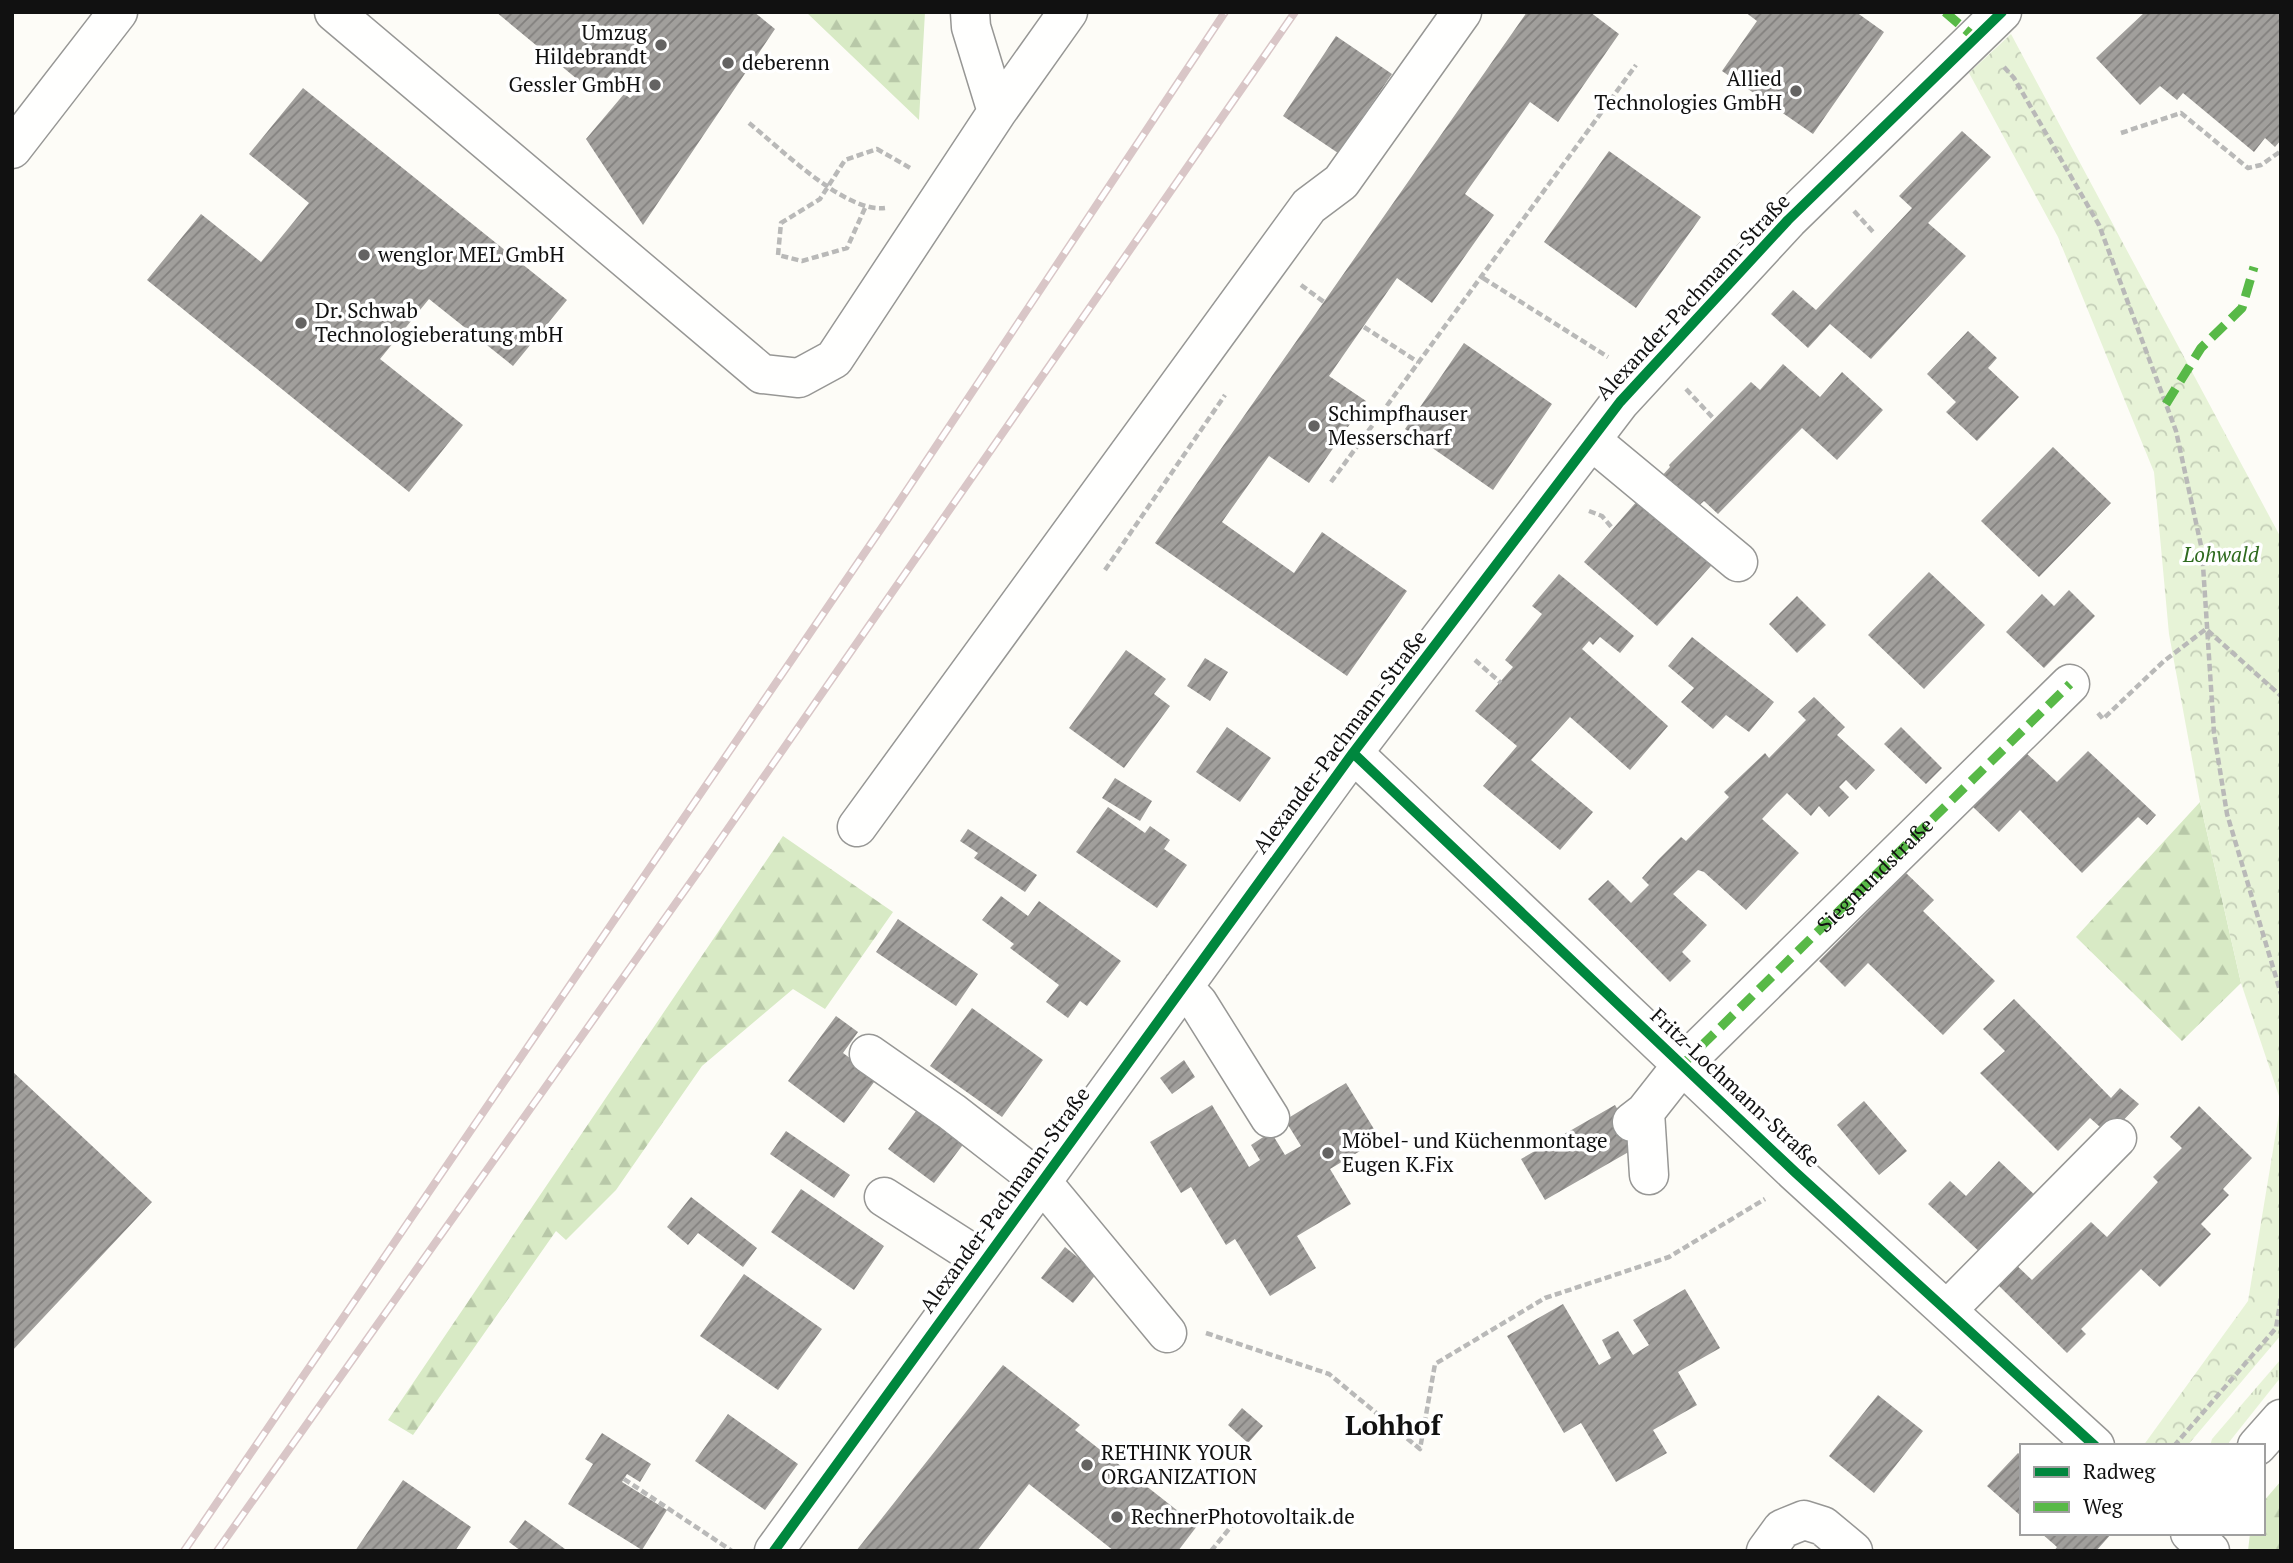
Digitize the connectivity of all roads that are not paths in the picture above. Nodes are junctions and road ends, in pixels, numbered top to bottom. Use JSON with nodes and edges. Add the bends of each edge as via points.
{"nodes":[{"id":1,"x":118,"y":12,"type":"edge"},
{"id":2,"x":334,"y":12,"type":"edge"},
{"id":3,"x":970,"y":12,"type":"edge"},
{"id":4,"x":1068,"y":12,"type":"edge"},
{"id":5,"x":2002,"y":12,"type":"edge"},
{"id":6,"x":1455,"y":15,"type":"edge"},
{"id":7,"x":997,"y":112,"type":"junction"},
{"id":8,"x":12,"y":149,"type":"edge"},
{"id":9,"x":1591,"y":440,"type":"junction"},
{"id":10,"x":1738,"y":562,"type":"dead end"},
{"id":11,"x":2070,"y":684,"type":"road end"},
{"id":12,"x":1353,"y":753,"type":"junction"},
{"id":13,"x":857,"y":827,"type":"dead end"},
{"id":14,"x":1183,"y":988,"type":"junction"},
{"id":15,"x":869,"y":1054,"type":"dead end"},
{"id":16,"x":1682,"y":1065,"type":"junction"},
{"id":17,"x":1270,"y":1118,"type":"dead end"},
{"id":18,"x":2117,"y":1138,"type":"dead end"},
{"id":19,"x":1649,"y":1175,"type":"dead end"},
{"id":20,"x":1042,"y":1182,"type":"junction"},
{"id":21,"x":884,"y":1197,"type":"dead end"},
{"id":22,"x":984,"y":1261,"type":"junction"},
{"id":23,"x":1947,"y":1310,"type":"junction"},
{"id":24,"x":1185,"y":1333,"type":"road end"},
{"id":25,"x":2281,"y":1419,"type":"edge"},
{"id":26,"x":2093,"y":1444,"type":"edge"},
{"id":27,"x":2259,"y":1444,"type":"edge"},
{"id":28,"x":2184,"y":1535,"type":"edge"},
{"id":29,"x":2192,"y":1535,"type":"edge"},
{"id":30,"x":774,"y":1551,"type":"edge"},
{"id":31,"x":1766,"y":1551,"type":"edge"},
{"id":32,"x":1853,"y":1551,"type":"edge"},
{"id":33,"x":2173,"y":1551,"type":"edge"},
{"id":34,"x":2210,"y":1551,"type":"edge"}],
"edges":[{"from":1,"to":8,"type":"street"},
{"from":2,"to":7,"type":"street","via":[[647,260],[762,374],[799,378],[834,359]]},
{"from":3,"to":7,"type":"street"},
{"from":4,"to":7,"type":"street"},
{"from":5,"to":9,"type":"street","name":"Alexander-Pachmann-Straße","via":[[1788,220]]},
{"from":6,"to":13,"type":"street","via":[[1341,182],[1309,206]]},
{"from":9,"to":10,"type":"street"},
{"from":9,"to":12,"type":"street","name":"Alexander-Pachmann-Straße"},
{"from":11,"to":16,"type":"street","name":"Siegmundstraße"},
{"from":12,"to":14,"type":"street","name":"Alexander-Pachmann-Straße"},
{"from":12,"to":16,"type":"street","name":"Fritz-Lochmann-Straße"},
{"from":14,"to":17,"type":"street","via":[[1198,1003]]},
{"from":14,"to":20,"type":"street","name":"Alexander-Pachmann-Straße"},
{"from":15,"to":20,"type":"street"},
{"from":16,"to":19,"type":"street","name":"Siegmundstraße","via":[[1638,1117]]},
{"from":16,"to":23,"type":"street","name":"Fritz-Lochmann-Straße"},
{"from":18,"to":23,"type":"street"},
{"from":20,"to":22,"type":"street","name":"Alexander-Pachmann-Straße"},
{"from":20,"to":24,"type":"street"},
{"from":21,"to":22,"type":"street"},
{"from":22,"to":30,"type":"street","name":"Alexander-Pachmann-Straße"},
{"from":23,"to":26,"type":"street","name":"Fritz-Lochmann-Straße"},
{"from":25,"to":27,"type":"street"},
{"from":28,"to":33,"type":"street"},
{"from":29,"to":34,"type":"street"},
{"from":31,"to":32,"type":"street","via":[[1782,1529],[1804,1520],[1823,1526]]}]}
